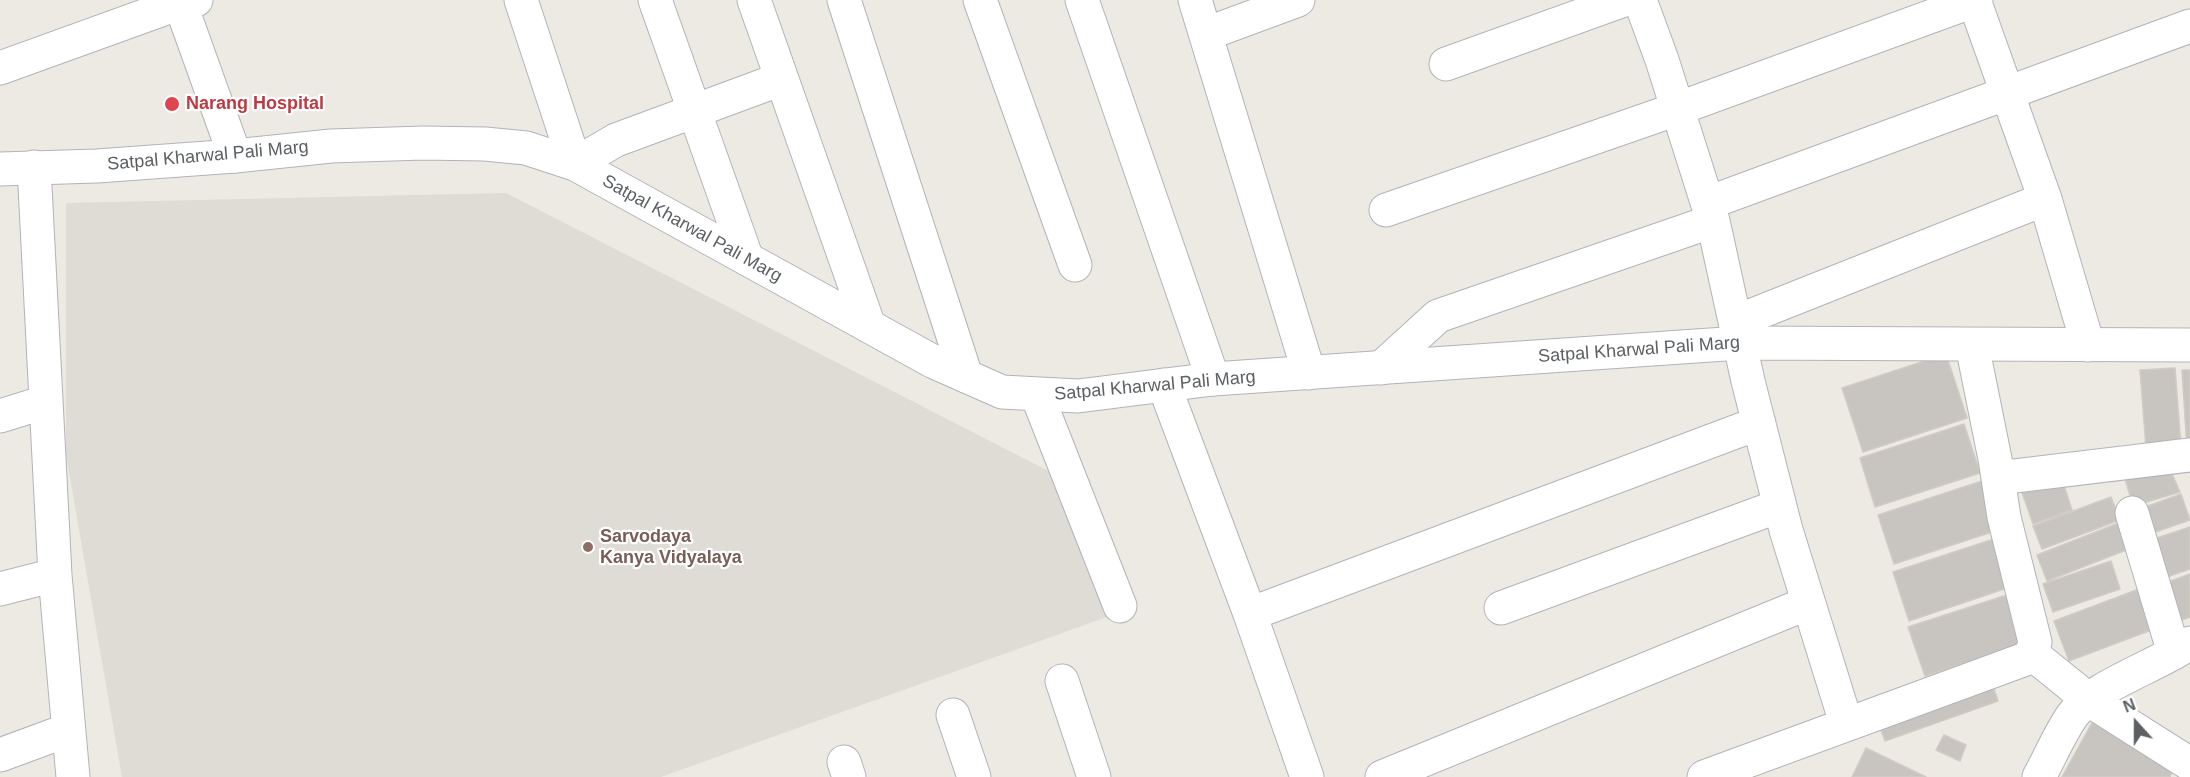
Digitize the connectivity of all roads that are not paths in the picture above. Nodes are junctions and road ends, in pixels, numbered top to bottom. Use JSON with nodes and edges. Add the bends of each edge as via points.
{"nodes":[{"id":1,"x":521,"y":0,"type":"edge"},
{"id":2,"x":655,"y":0,"type":"edge"},
{"id":3,"x":754,"y":0,"type":"edge"},
{"id":4,"x":844,"y":0,"type":"edge"},
{"id":5,"x":980,"y":0,"type":"edge"},
{"id":6,"x":1082,"y":0,"type":"edge"},
{"id":7,"x":1195,"y":0,"type":"edge"},
{"id":8,"x":1298,"y":0,"type":"edge"},
{"id":9,"x":1624,"y":0,"type":"edge"},
{"id":10,"x":1640,"y":0,"type":"edge"},
{"id":11,"x":1975,"y":0,"type":"edge"},
{"id":12,"x":185,"y":1,"type":"edge"},
{"id":13,"x":2190,"y":26,"type":"edge"},
{"id":14,"x":1206,"y":34,"type":"junction"},
{"id":15,"x":1446,"y":64,"type":"dead end"},
{"id":16,"x":0,"y":68,"type":"edge"},
{"id":17,"x":781,"y":79,"type":"junction"},
{"id":18,"x":2008,"y":93,"type":"junction"},
{"id":19,"x":1677,"y":109,"type":"junction"},
{"id":20,"x":694,"y":111,"type":"junction"},
{"id":21,"x":235,"y":156,"type":"junction"},
{"id":22,"x":575,"y":164,"type":"junction"},
{"id":23,"x":34,"y":167,"type":"junction"},
{"id":24,"x":0,"y":169,"type":"edge"},
{"id":25,"x":2045,"y":199,"type":"junction"},
{"id":26,"x":1386,"y":210,"type":"dead end"},
{"id":27,"x":1710,"y":212,"type":"junction"},
{"id":28,"x":747,"y":259,"type":"junction"},
{"id":29,"x":1075,"y":265,"type":"dead end"},
{"id":30,"x":869,"y":326,"type":"junction"},
{"id":31,"x":1738,"y":332,"type":"junction"},
{"id":32,"x":1972,"y":345,"type":"junction"},
{"id":33,"x":2088,"y":345,"type":"junction"},
{"id":34,"x":2190,"y":345,"type":"edge"},
{"id":35,"x":1381,"y":368,"type":"junction"},
{"id":36,"x":1309,"y":373,"type":"junction"},
{"id":37,"x":966,"y":376,"type":"junction"},
{"id":38,"x":1213,"y":379,"type":"junction"},
{"id":39,"x":1164,"y":385,"type":"junction"},
{"id":40,"x":1037,"y":395,"type":"junction"},
{"id":41,"x":45,"y":402,"type":"junction"},
{"id":42,"x":0,"y":416,"type":"edge"},
{"id":43,"x":1759,"y":423,"type":"junction"},
{"id":44,"x":2188,"y":459,"type":"edge"},
{"id":45,"x":1998,"y":478,"type":"junction"},
{"id":46,"x":1779,"y":506,"type":"junction"},
{"id":47,"x":2132,"y":513,"type":"dead end"},
{"id":48,"x":55,"y":574,"type":"junction"},
{"id":49,"x":0,"y":589,"type":"edge"},
{"id":50,"x":1808,"y":603,"type":"junction"},
{"id":51,"x":1120,"y":606,"type":"dead end"},
{"id":52,"x":1501,"y":608,"type":"dead end"},
{"id":53,"x":1250,"y":614,"type":"junction"},
{"id":54,"x":2182,"y":648,"type":"edge"},
{"id":55,"x":2031,"y":653,"type":"junction"},
{"id":56,"x":1062,"y":681,"type":"dead end"},
{"id":57,"x":2089,"y":700,"type":"junction"},
{"id":58,"x":953,"y":715,"type":"dead end"},
{"id":59,"x":1846,"y":723,"type":"junction"},
{"id":60,"x":68,"y":730,"type":"junction"},
{"id":61,"x":0,"y":755,"type":"edge"},
{"id":62,"x":2190,"y":764,"type":"edge"},
{"id":63,"x":73,"y":777,"type":"edge"},
{"id":64,"x":974,"y":777,"type":"edge"},
{"id":65,"x":1094,"y":777,"type":"edge"},
{"id":66,"x":1307,"y":777,"type":"edge"},
{"id":67,"x":1382,"y":777,"type":"edge"},
{"id":68,"x":1704,"y":777,"type":"edge"},
{"id":69,"x":2039,"y":777,"type":"edge"}],
"edges":[{"from":1,"to":22,"type":"street"},
{"from":2,"to":20,"type":"street"},
{"from":3,"to":17,"type":"street"},
{"from":4,"to":37,"type":"street"},
{"from":5,"to":29,"type":"street"},
{"from":6,"to":38,"type":"street"},
{"from":7,"to":14,"type":"street"},
{"from":8,"to":14,"type":"street"},
{"from":9,"to":15,"type":"street"},
{"from":10,"to":19,"type":"street"},
{"from":11,"to":18,"type":"street"},
{"from":11,"to":19,"type":"street"},
{"from":12,"to":16,"type":"street"},
{"from":12,"to":21,"type":"street"},
{"from":13,"to":18,"type":"street"},
{"from":14,"to":36,"type":"street"},
{"from":17,"to":20,"type":"street"},
{"from":17,"to":30,"type":"street"},
{"from":18,"to":25,"type":"street"},
{"from":18,"to":27,"type":"street"},
{"from":19,"to":26,"type":"street"},
{"from":19,"to":27,"type":"street"},
{"from":20,"to":22,"type":"street","via":[[616,140]]},
{"from":20,"to":28,"type":"street"},
{"from":21,"to":22,"type":"street","name":"Satpal Kharwal Pali Marg","via":[[331,146],[484,144],[526,148]]},
{"from":21,"to":23,"type":"street","name":"Satpal Kharwal Pali Marg"},
{"from":22,"to":28,"type":"street","name":"Satpal Kharwal Pali Marg"},
{"from":23,"to":24,"type":"street","name":"Satpal Kharwal Pali Marg"},
{"from":23,"to":41,"type":"street"},
{"from":25,"to":31,"type":"street"},
{"from":25,"to":33,"type":"street"},
{"from":27,"to":31,"type":"street"},
{"from":27,"to":35,"type":"street","via":[[1438,316]]},
{"from":28,"to":30,"type":"street","name":"Satpal Kharwal Pali Marg"},
{"from":30,"to":37,"type":"street","name":"Satpal Kharwal Pali Marg"},
{"from":31,"to":32,"type":"street","name":"Satpal Kharwal Pali Marg"},
{"from":31,"to":35,"type":"street","name":"Satpal Kharwal Pali Marg"},
{"from":31,"to":43,"type":"street"},
{"from":32,"to":33,"type":"street","name":"Satpal Kharwal Pali Marg"},
{"from":32,"to":45,"type":"street"},
{"from":33,"to":34,"type":"street","name":"Satpal Kharwal Pali Marg"},
{"from":35,"to":36,"type":"street","name":"Satpal Kharwal Pali Marg"},
{"from":36,"to":38,"type":"street","name":"Satpal Kharwal Pali Marg"},
{"from":37,"to":40,"type":"street","name":"Satpal Kharwal Pali Marg","via":[[1002,392]]},
{"from":38,"to":39,"type":"street","name":"Satpal Kharwal Pali Marg"},
{"from":39,"to":40,"type":"street","name":"Satpal Kharwal Pali Marg","via":[[1078,396]]},
{"from":39,"to":53,"type":"street"},
{"from":40,"to":51,"type":"street"},
{"from":41,"to":42,"type":"street"},
{"from":41,"to":48,"type":"street"},
{"from":43,"to":46,"type":"street"},
{"from":43,"to":53,"type":"street"},
{"from":44,"to":45,"type":"street"},
{"from":45,"to":55,"type":"street","via":[[2035,642]]},
{"from":46,"to":50,"type":"street"},
{"from":46,"to":52,"type":"street"},
{"from":47,"to":54,"type":"street"},
{"from":48,"to":49,"type":"street"},
{"from":48,"to":60,"type":"street"},
{"from":50,"to":59,"type":"street"},
{"from":50,"to":67,"type":"street"},
{"from":53,"to":66,"type":"street"},
{"from":54,"to":57,"type":"street"},
{"from":55,"to":57,"type":"street"},
{"from":55,"to":59,"type":"street","via":[[2031,657]]},
{"from":56,"to":65,"type":"street"},
{"from":57,"to":62,"type":"street"},
{"from":57,"to":69,"type":"street","via":[[2073,715]]},
{"from":58,"to":64,"type":"street"},
{"from":59,"to":68,"type":"street"},
{"from":60,"to":61,"type":"street"},
{"from":60,"to":63,"type":"street"}]}
